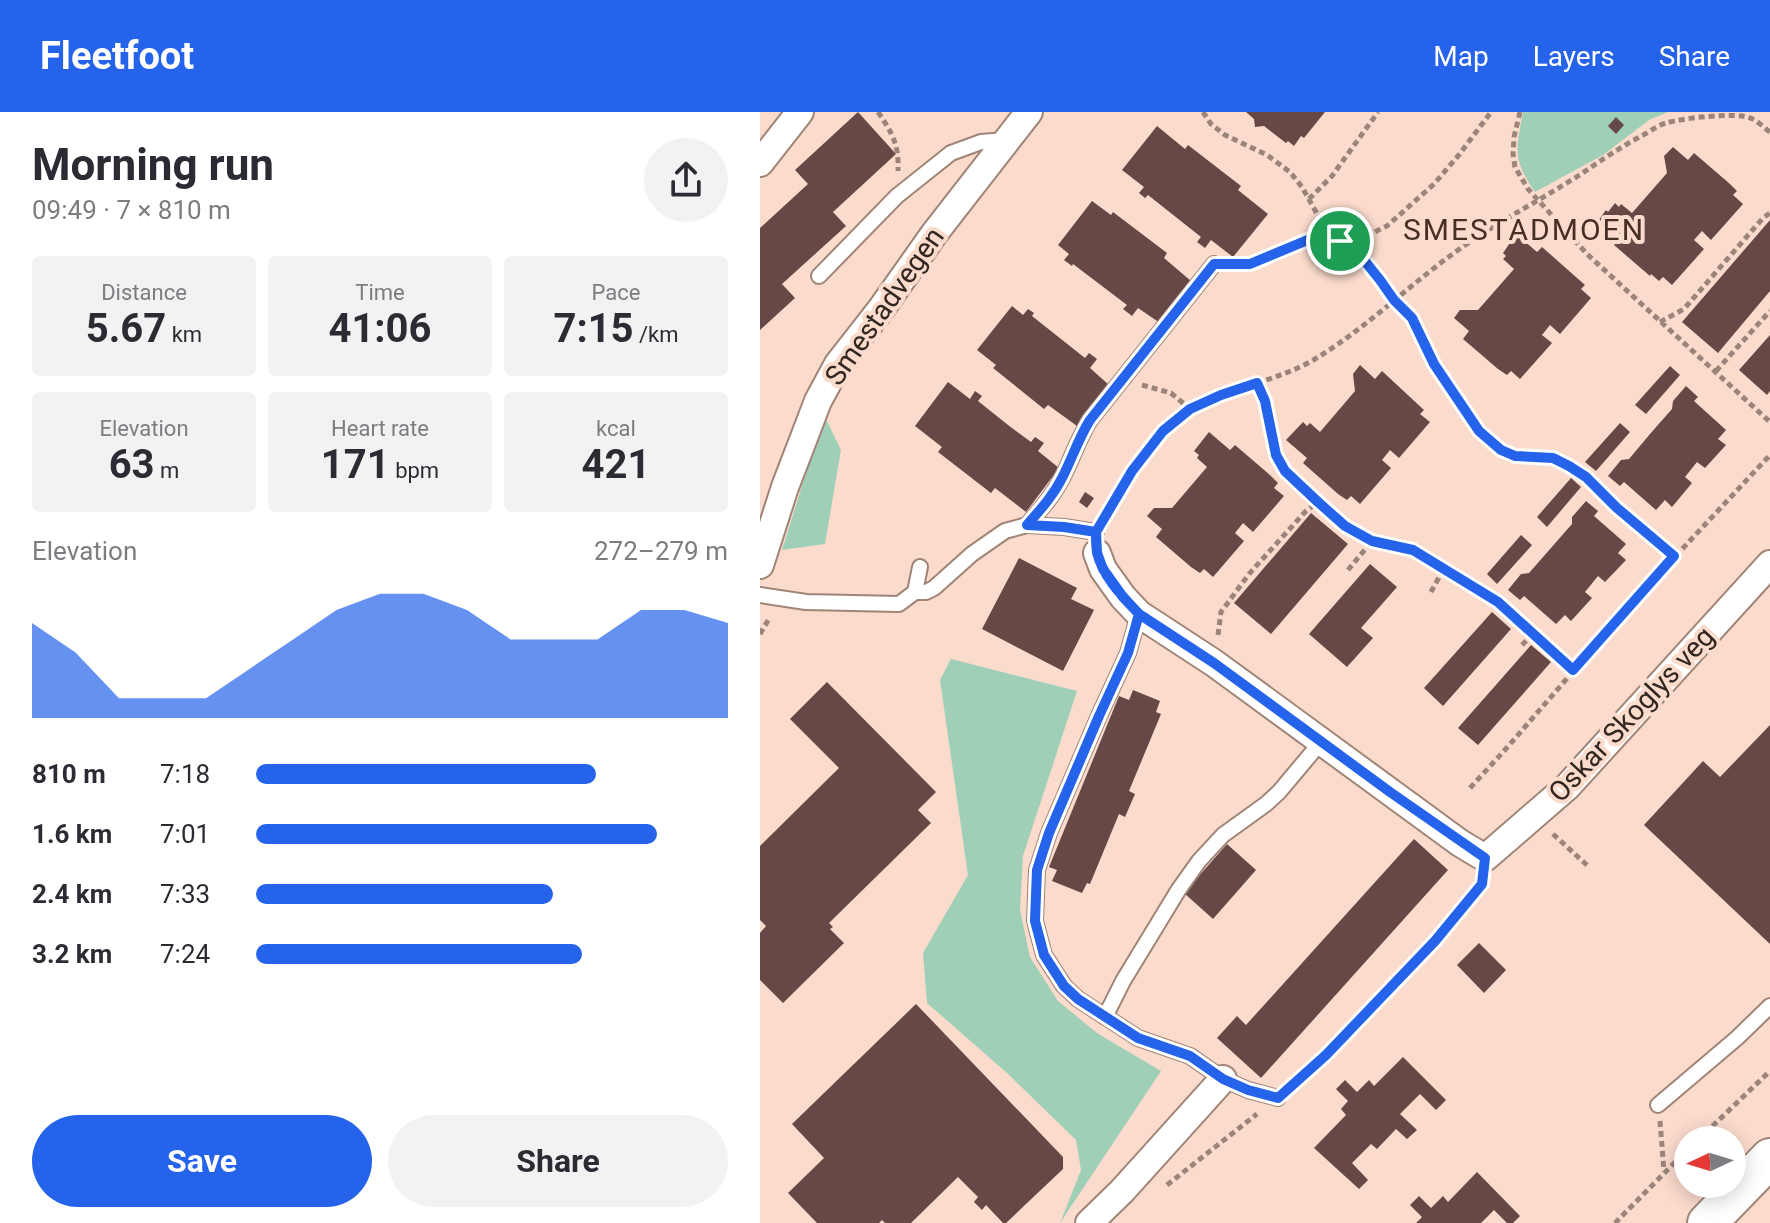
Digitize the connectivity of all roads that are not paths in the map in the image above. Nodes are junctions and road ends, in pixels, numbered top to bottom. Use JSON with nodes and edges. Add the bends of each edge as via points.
{"nodes":[{"id":1,"x":800,"y":112,"type":"edge"},
{"id":2,"x":1029,"y":112,"type":"edge"},
{"id":3,"x":1007,"y":140,"type":"junction"},
{"id":4,"x":760,"y":163,"type":"edge"},
{"id":5,"x":1214,"y":264,"type":"road end"},
{"id":6,"x":819,"y":276,"type":"dead end"},
{"id":7,"x":1027,"y":525,"type":"junction"},
{"id":8,"x":1097,"y":543,"type":"joint"},
{"id":9,"x":1770,"y":564,"type":"edge"},
{"id":10,"x":760,"y":565,"type":"edge"},
{"id":11,"x":920,"y":567,"type":"dead end"},
{"id":12,"x":915,"y":592,"type":"junction"},
{"id":13,"x":760,"y":595,"type":"edge"},
{"id":14,"x":1139,"y":614,"type":"junction"},
{"id":15,"x":1321,"y":742,"type":"junction"},
{"id":16,"x":1770,"y":1006,"type":"edge"},
{"id":17,"x":1105,"y":1017,"type":"junction"},
{"id":18,"x":1223,"y":1079,"type":"junction"},
{"id":19,"x":1278,"y":1098,"type":"road end"},
{"id":20,"x":1658,"y":1105,"type":"road end"},
{"id":21,"x":1770,"y":1158,"type":"edge"},
{"id":22,"x":1089,"y":1223,"type":"edge"},
{"id":23,"x":1707,"y":1223,"type":"edge"}],
"edges":[{"from":1,"to":4,"type":"street"},
{"from":2,"to":3,"type":"street","name":"Smestadvegen"},
{"from":3,"to":6,"type":"lane","via":[[951,153],[897,196]]},
{"from":3,"to":10,"type":"street","name":"Smestadvegen","via":[[838,364],[818,401]]},
{"from":5,"to":7,"type":"lane","via":[[1090,420],[1062,478]]},
{"from":7,"to":8,"type":"lane","via":[[1064,527]]},
{"from":7,"to":12,"type":"lane","via":[[1005,531],[934,588]]},
{"from":8,"to":14,"type":"street","via":[[1103,569]]},
{"from":9,"to":15,"type":"street","name":"Oskar Skoglys veg","via":[[1567,787],[1485,858]]},
{"from":11,"to":12,"type":"lane"},
{"from":12,"to":13,"type":"lane","via":[[899,604],[806,602]]},
{"from":14,"to":15,"type":"street"},
{"from":14,"to":17,"type":"lane","via":[[1128,653],[1049,833],[1035,887],[1035,921],[1048,963],[1064,986]]},
{"from":15,"to":17,"type":"lane","via":[[1279,792],[1223,835],[1199,861]]},
{"from":16,"to":20,"type":"lane"},
{"from":17,"to":18,"type":"lane","via":[[1138,1038],[1190,1056]]},
{"from":18,"to":19,"type":"lane"},
{"from":18,"to":22,"type":"street"},
{"from":21,"to":23,"type":"main road"}]}
